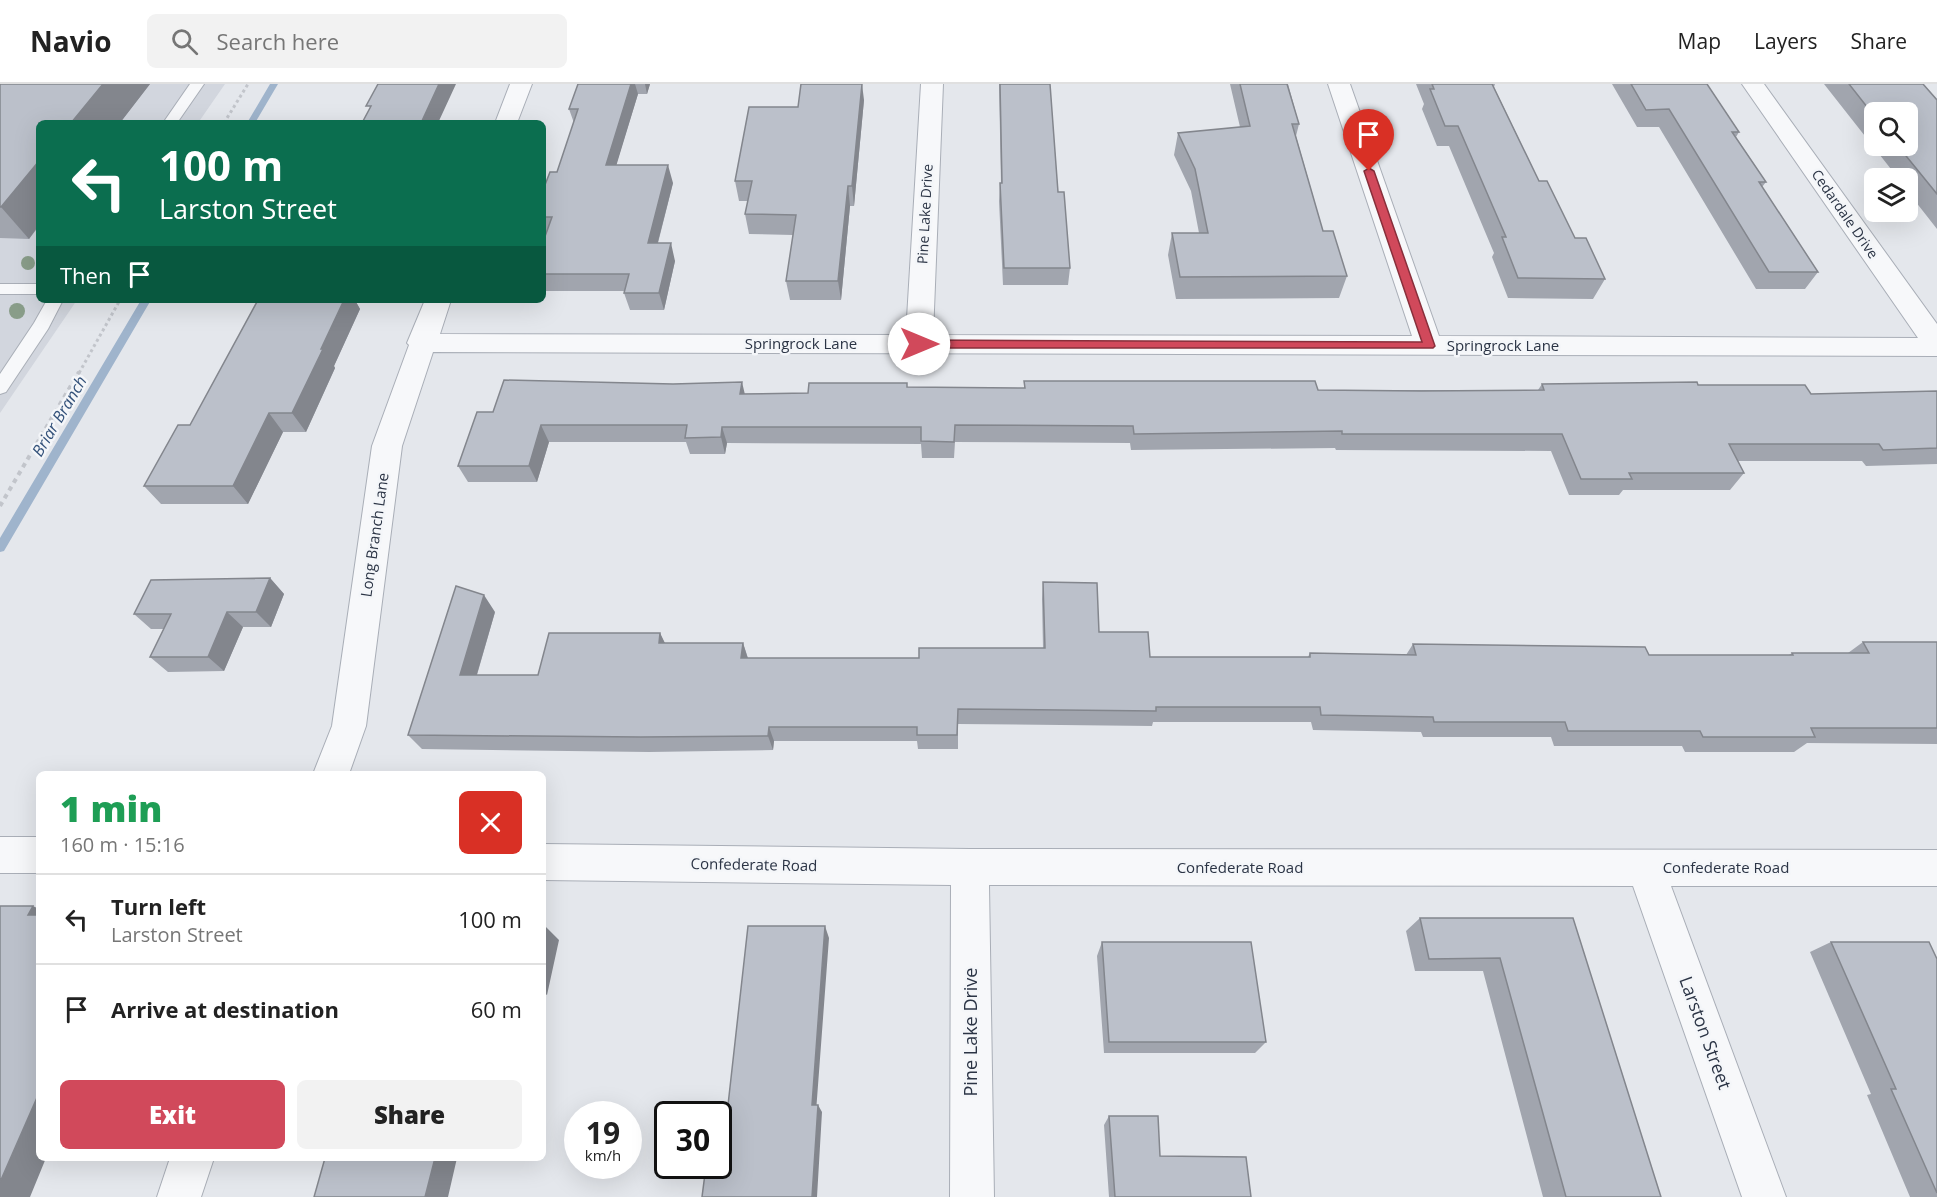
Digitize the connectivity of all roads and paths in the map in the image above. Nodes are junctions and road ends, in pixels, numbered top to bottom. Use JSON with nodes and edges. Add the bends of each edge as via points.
{"nodes":[{"id":1,"x":197,"y":84,"type":"edge"},
{"id":2,"x":248,"y":84,"type":"edge"},
{"id":3,"x":521,"y":84,"type":"edge"},
{"id":4,"x":932,"y":84,"type":"edge"},
{"id":5,"x":1339,"y":84,"type":"edge"},
{"id":6,"x":1753,"y":84,"type":"edge"},
{"id":7,"x":172,"y":120,"type":"edge"},
{"id":8,"x":226,"y":120,"type":"edge"},
{"id":9,"x":507,"y":120,"type":"edge"},
{"id":10,"x":0,"y":289,"type":"edge"},
{"id":11,"x":36,"y":289,"type":"edge"},
{"id":12,"x":53,"y":303,"type":"edge"},
{"id":13,"x":118,"y":303,"type":"edge"},
{"id":14,"x":437,"y":303,"type":"edge"},
{"id":15,"x":421,"y":343,"type":"junction"},
{"id":16,"x":919,"y":344,"type":"junction"},
{"id":17,"x":1937,"y":345,"type":"edge"},
{"id":18,"x":1429,"y":346,"type":"junction"},
{"id":19,"x":0,"y":388,"type":"edge"},
{"id":20,"x":0,"y":506,"type":"edge"},
{"id":21,"x":332,"y":771,"type":"edge"},
{"id":22,"x":0,"y":855,"type":"edge"},
{"id":23,"x":36,"y":855,"type":"edge"},
{"id":24,"x":546,"y":862,"type":"edge"},
{"id":25,"x":970,"y":867,"type":"junction"},
{"id":26,"x":1646,"y":868,"type":"junction"},
{"id":27,"x":1937,"y":868,"type":"edge"},
{"id":28,"x":191,"y":1161,"type":"edge"},
{"id":29,"x":179,"y":1197,"type":"edge"},
{"id":30,"x":972,"y":1197,"type":"edge"},
{"id":31,"x":1764,"y":1197,"type":"edge"}],
"edges":[{"from":1,"to":7,"type":"lane"},
{"from":2,"to":8,"type":"path"},
{"from":3,"to":9,"type":"street"},
{"from":4,"to":16,"type":"street","name":"Pine Lake Drive"},
{"from":5,"to":18,"type":"street"},
{"from":6,"to":17,"type":"street","name":"Cedardale Drive"},
{"from":10,"to":11,"type":"lane"},
{"from":12,"to":19,"type":"lane"},
{"from":13,"to":20,"type":"path"},
{"from":14,"to":15,"type":"street","name":"Long Branch Lane"},
{"from":15,"to":16,"type":"street","name":"Springrock Lane"},
{"from":15,"to":21,"type":"street","name":"Long Branch Lane","via":[[387,446],[350,726]]},
{"from":16,"to":18,"type":"street","name":"Springrock Lane"},
{"from":17,"to":18,"type":"street","name":"Springrock Lane"},
{"from":22,"to":23,"type":"street"},
{"from":24,"to":25,"type":"street","name":"Confederate Road"},
{"from":25,"to":26,"type":"street","name":"Confederate Road"},
{"from":25,"to":30,"type":"street","name":"Pine Lake Drive"},
{"from":26,"to":27,"type":"street","name":"Confederate Road"},
{"from":26,"to":31,"type":"street","name":"Larston Street"},
{"from":28,"to":29,"type":"street"}]}
